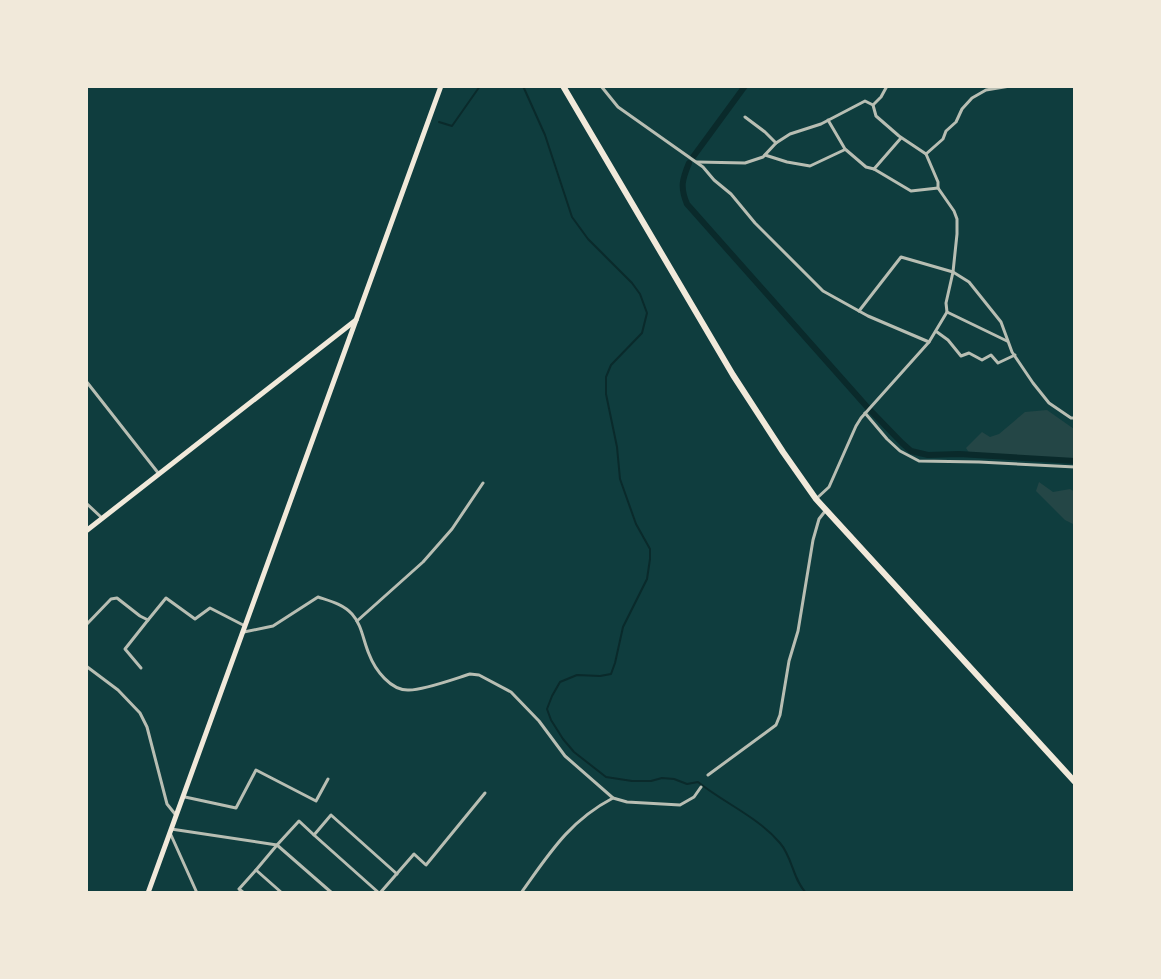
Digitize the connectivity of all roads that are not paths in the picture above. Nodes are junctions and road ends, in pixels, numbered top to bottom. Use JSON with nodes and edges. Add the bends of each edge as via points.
{"nodes":[{"id":1,"x":441,"y":86,"type":"edge"},
{"id":2,"x":563,"y":86,"type":"edge"},
{"id":3,"x":601,"y":86,"type":"edge"},
{"id":4,"x":887,"y":86,"type":"edge"},
{"id":5,"x":1010,"y":86,"type":"edge"},
{"id":6,"x":873,"y":105,"type":"junction"},
{"id":7,"x":745,"y":117,"type":"dead end"},
{"id":8,"x":828,"y":120,"type":"junction"},
{"id":9,"x":901,"y":138,"type":"junction"},
{"id":10,"x":776,"y":143,"type":"junction"},
{"id":11,"x":845,"y":149,"type":"junction"},
{"id":12,"x":926,"y":154,"type":"junction"},
{"id":13,"x":765,"y":155,"type":"junction"},
{"id":14,"x":697,"y":162,"type":"junction"},
{"id":15,"x":874,"y":169,"type":"junction"},
{"id":16,"x":938,"y":188,"type":"junction"},
{"id":17,"x":953,"y":272,"type":"junction"},
{"id":18,"x":859,"y":311,"type":"junction"},
{"id":19,"x":947,"y":312,"type":"junction"},
{"id":20,"x":357,"y":319,"type":"junction"},
{"id":21,"x":936,"y":331,"type":"junction"},
{"id":22,"x":1007,"y":341,"type":"junction"},
{"id":23,"x":929,"y":342,"type":"junction"},
{"id":24,"x":1015,"y":355,"type":"junction"},
{"id":25,"x":86,"y":381,"type":"edge"},
{"id":26,"x":865,"y":413,"type":"junction"},
{"id":27,"x":1075,"y":418,"type":"edge"},
{"id":28,"x":1075,"y":467,"type":"edge"},
{"id":29,"x":159,"y":474,"type":"junction"},
{"id":30,"x":483,"y":483,"type":"dead end"},
{"id":31,"x":816,"y":499,"type":"junction"},
{"id":32,"x":86,"y":503,"type":"edge"},
{"id":33,"x":826,"y":510,"type":"junction"},
{"id":34,"x":102,"y":518,"type":"junction"},
{"id":35,"x":86,"y":531,"type":"edge"},
{"id":36,"x":148,"y":620,"type":"junction"},
{"id":37,"x":357,"y":621,"type":"junction"},
{"id":38,"x":86,"y":625,"type":"edge"},
{"id":39,"x":244,"y":629,"type":"junction"},
{"id":40,"x":86,"y":666,"type":"edge"},
{"id":41,"x":141,"y":668,"type":"dead end"},
{"id":42,"x":708,"y":775,"type":"dead end"},
{"id":43,"x":328,"y":779,"type":"dead end"},
{"id":44,"x":1075,"y":782,"type":"edge"},
{"id":45,"x":701,"y":787,"type":"dead end"},
{"id":46,"x":485,"y":793,"type":"dead end"},
{"id":47,"x":183,"y":797,"type":"junction"},
{"id":48,"x":613,"y":798,"type":"junction"},
{"id":49,"x":176,"y":815,"type":"junction"},
{"id":50,"x":170,"y":831,"type":"junction"},
{"id":51,"x":314,"y":835,"type":"junction"},
{"id":52,"x":277,"y":845,"type":"junction"},
{"id":53,"x":256,"y":870,"type":"junction"},
{"id":54,"x":397,"y":874,"type":"junction"},
{"id":55,"x":148,"y":893,"type":"edge"},
{"id":56,"x":197,"y":893,"type":"edge"},
{"id":57,"x":244,"y":893,"type":"edge"},
{"id":58,"x":282,"y":893,"type":"edge"},
{"id":59,"x":332,"y":893,"type":"edge"},
{"id":60,"x":380,"y":893,"type":"edge"},
{"id":61,"x":521,"y":893,"type":"edge"}],
"edges":[{"from":1,"to":20,"type":"main road"},
{"from":2,"to":31,"type":"highway","via":[[733,375]]},
{"from":3,"to":14,"type":"street","via":[[618,107]]},
{"from":4,"to":6,"type":"street"},
{"from":5,"to":12,"type":"street","via":[[972,98]]},
{"from":6,"to":8,"type":"street","via":[[865,101]]},
{"from":6,"to":9,"type":"street","via":[[876,116]]},
{"from":7,"to":10,"type":"street"},
{"from":8,"to":10,"type":"street"},
{"from":8,"to":11,"type":"street"},
{"from":9,"to":12,"type":"street"},
{"from":9,"to":15,"type":"street"},
{"from":10,"to":13,"type":"street"},
{"from":11,"to":13,"type":"street","via":[[810,166]]},
{"from":11,"to":15,"type":"street"},
{"from":12,"to":16,"type":"street"},
{"from":13,"to":14,"type":"street","via":[[745,163]]},
{"from":14,"to":18,"type":"street","via":[[823,291]]},
{"from":15,"to":16,"type":"street","via":[[911,191]]},
{"from":16,"to":17,"type":"street","via":[[957,219]]},
{"from":17,"to":18,"type":"street","via":[[901,257]]},
{"from":17,"to":19,"type":"street"},
{"from":17,"to":22,"type":"street","via":[[984,298]]},
{"from":18,"to":23,"type":"street"},
{"from":19,"to":21,"type":"street"},
{"from":19,"to":22,"type":"street"},
{"from":20,"to":29,"type":"main road"},
{"from":20,"to":39,"type":"main road"},
{"from":21,"to":23,"type":"street"},
{"from":21,"to":24,"type":"street","via":[[961,356],[969,353],[982,360],[991,355],[998,363]]},
{"from":22,"to":24,"type":"street"},
{"from":23,"to":26,"type":"street"},
{"from":24,"to":27,"type":"street","via":[[1049,403]]},
{"from":25,"to":29,"type":"street"},
{"from":26,"to":28,"type":"street","via":[[900,451],[919,461]]},
{"from":26,"to":31,"type":"street","via":[[829,487]]},
{"from":29,"to":34,"type":"main road"},
{"from":30,"to":37,"type":"street","via":[[423,562]]},
{"from":31,"to":33,"type":"highway"},
{"from":32,"to":34,"type":"street"},
{"from":33,"to":42,"type":"street","via":[[813,540],[776,725]]},
{"from":33,"to":44,"type":"highway"},
{"from":34,"to":35,"type":"main road"},
{"from":36,"to":38,"type":"street","via":[[117,598]]},
{"from":36,"to":39,"type":"street","via":[[166,598],[195,619],[210,608]]},
{"from":36,"to":41,"type":"street","via":[[125,649]]},
{"from":37,"to":39,"type":"street","via":[[336,602],[318,597],[273,626]]},
{"from":37,"to":48,"type":"street","via":[[370,657],[397,689],[411,691],[479,675],[521,701],[579,771]]},
{"from":39,"to":47,"type":"main road"},
{"from":40,"to":49,"type":"street","via":[[140,713],[167,804]]},
{"from":43,"to":47,"type":"street","via":[[316,801],[256,770],[236,808]]},
{"from":45,"to":48,"type":"street","via":[[680,805]]},
{"from":46,"to":54,"type":"street","via":[[426,865],[414,854]]},
{"from":47,"to":49,"type":"main road"},
{"from":48,"to":61,"type":"street","via":[[574,825]]},
{"from":49,"to":50,"type":"main road"},
{"from":50,"to":52,"type":"street"},
{"from":50,"to":55,"type":"main road"},
{"from":50,"to":56,"type":"street"},
{"from":51,"to":52,"type":"street","via":[[299,821]]},
{"from":51,"to":54,"type":"street","via":[[331,815]]},
{"from":51,"to":60,"type":"street"},
{"from":52,"to":53,"type":"street"},
{"from":52,"to":59,"type":"street"},
{"from":53,"to":57,"type":"street","via":[[239,889]]},
{"from":53,"to":58,"type":"street"},
{"from":54,"to":60,"type":"street"}]}
